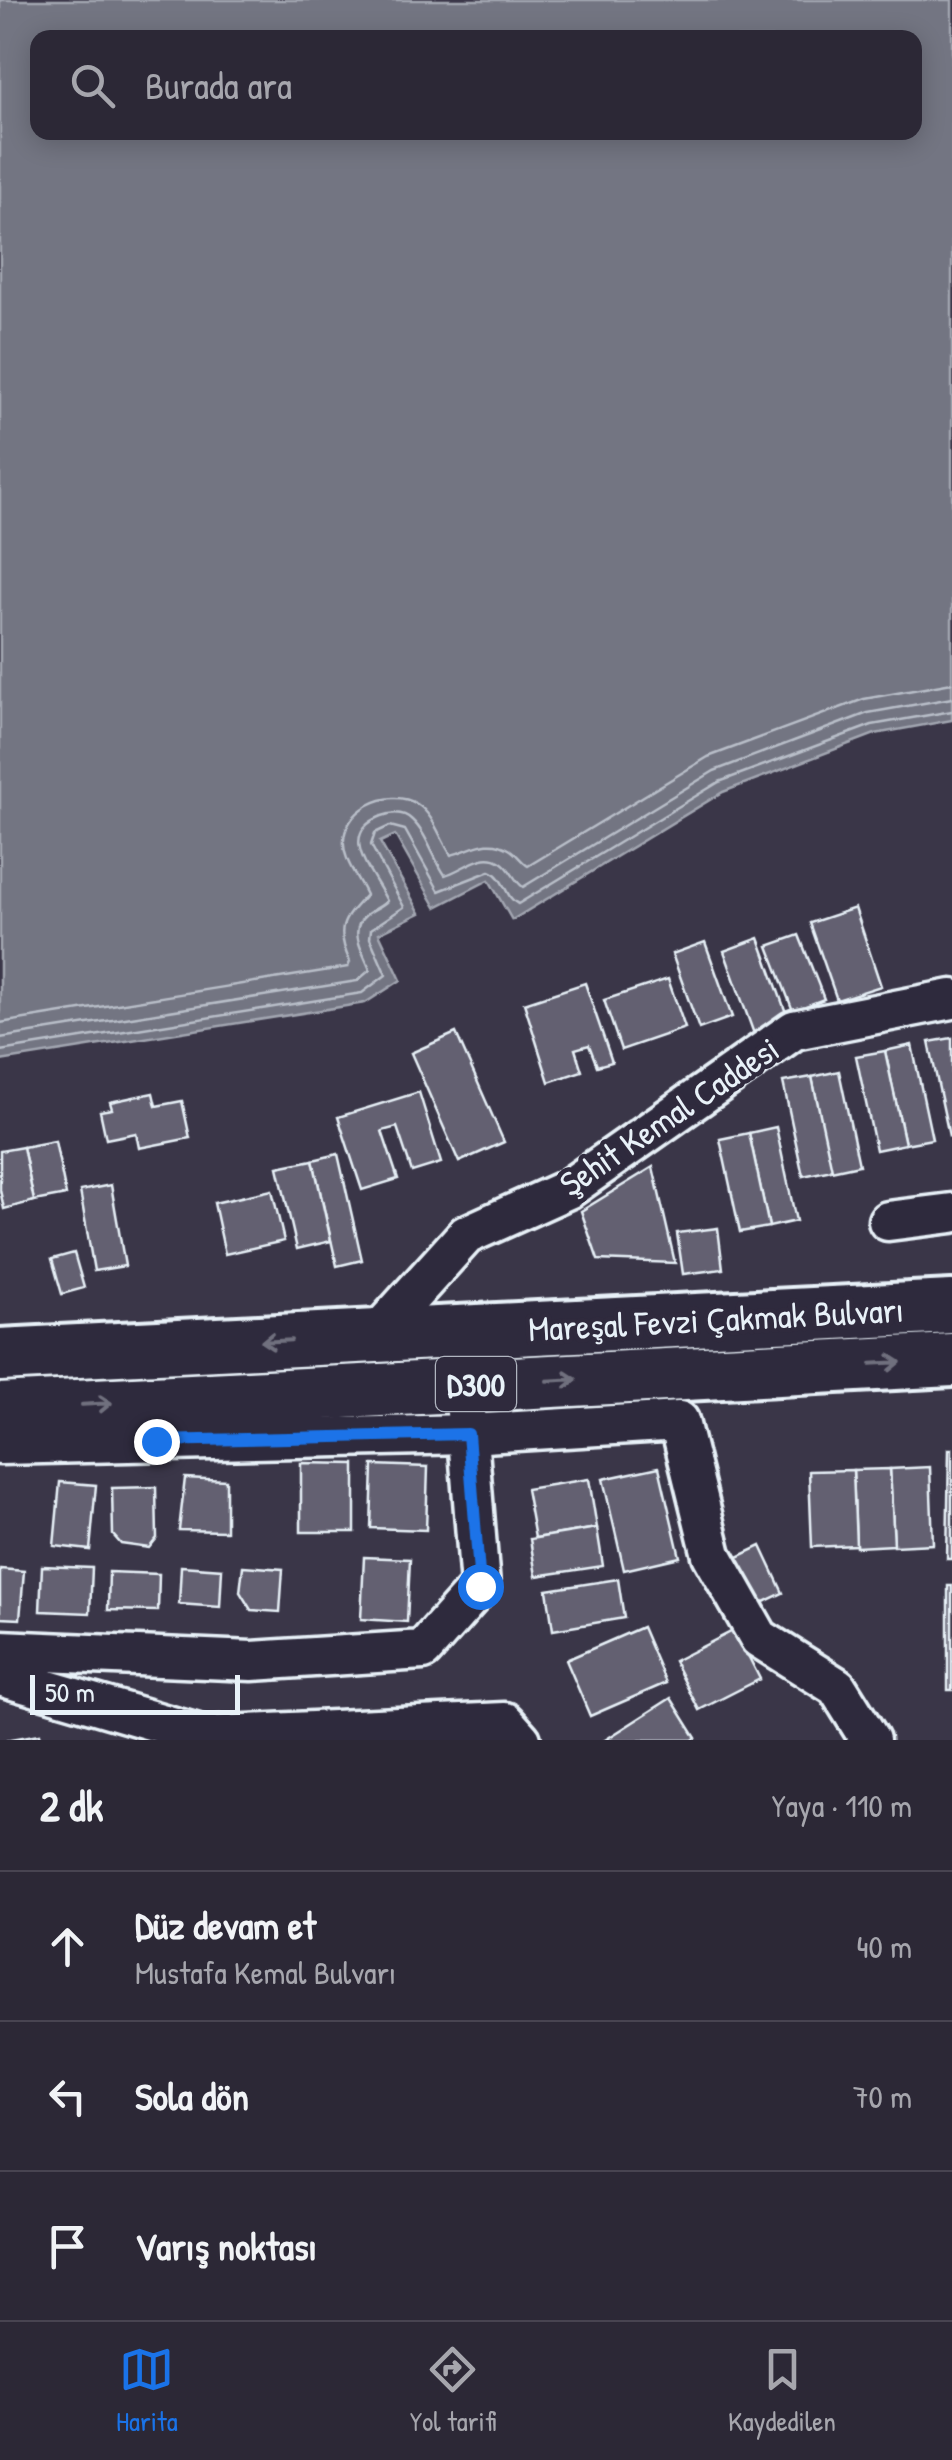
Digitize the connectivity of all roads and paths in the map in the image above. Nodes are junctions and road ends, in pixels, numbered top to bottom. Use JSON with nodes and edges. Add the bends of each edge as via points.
{"nodes":[{"id":1,"x":952,"y":1000,"type":"edge"},
{"id":2,"x":952,"y":1212,"type":"edge"},
{"id":3,"x":888,"y":1220,"type":"dead end"},
{"id":4,"x":952,"y":1307,"type":"edge"},
{"id":5,"x":374,"y":1337,"type":"junction"},
{"id":6,"x":0,"y":1355,"type":"edge"},
{"id":7,"x":952,"y":1360,"type":"edge"},
{"id":8,"x":466,"y":1409,"type":"junction"},
{"id":9,"x":0,"y":1410,"type":"edge"},
{"id":10,"x":0,"y":1445,"type":"edge"},
{"id":11,"x":0,"y":1650,"type":"edge"},
{"id":12,"x":0,"y":1676,"type":"edge"},
{"id":13,"x":513,"y":1731,"type":"edge"},
{"id":14,"x":870,"y":1740,"type":"edge"}],
"edges":[{"from":1,"to":5,"type":"street","name":"Şehit Kemal Caddesi","via":[[794,1030],[568,1190],[466,1236]]},
{"from":2,"to":3,"type":"street"},
{"from":4,"to":5,"type":"highway","name":"Mareşal Fevzi Çakmak Bulvarı","number":"D300"},
{"from":5,"to":6,"type":"highway","name":"Mareşal Fevzi Çakmak Bulvarı","number":"D300","one_way":true},
{"from":8,"to":7,"type":"highway","name":"Mareşal Fevzi Çakmak Bulvarı","number":"D300","one_way":true},
{"from":9,"to":8,"type":"highway","name":"Mareşal Fevzi Çakmak Bulvarı","number":"D300","one_way":true},
{"from":8,"to":10,"type":"street"},
{"from":8,"to":11,"type":"street","via":[[480,1586],[423,1650],[252,1661]]},
{"from":8,"to":14,"type":"street","via":[[678,1422],[712,1554],[760,1638],[838,1687]]},
{"from":12,"to":13,"type":"street","via":[[205,1736]]}]}
